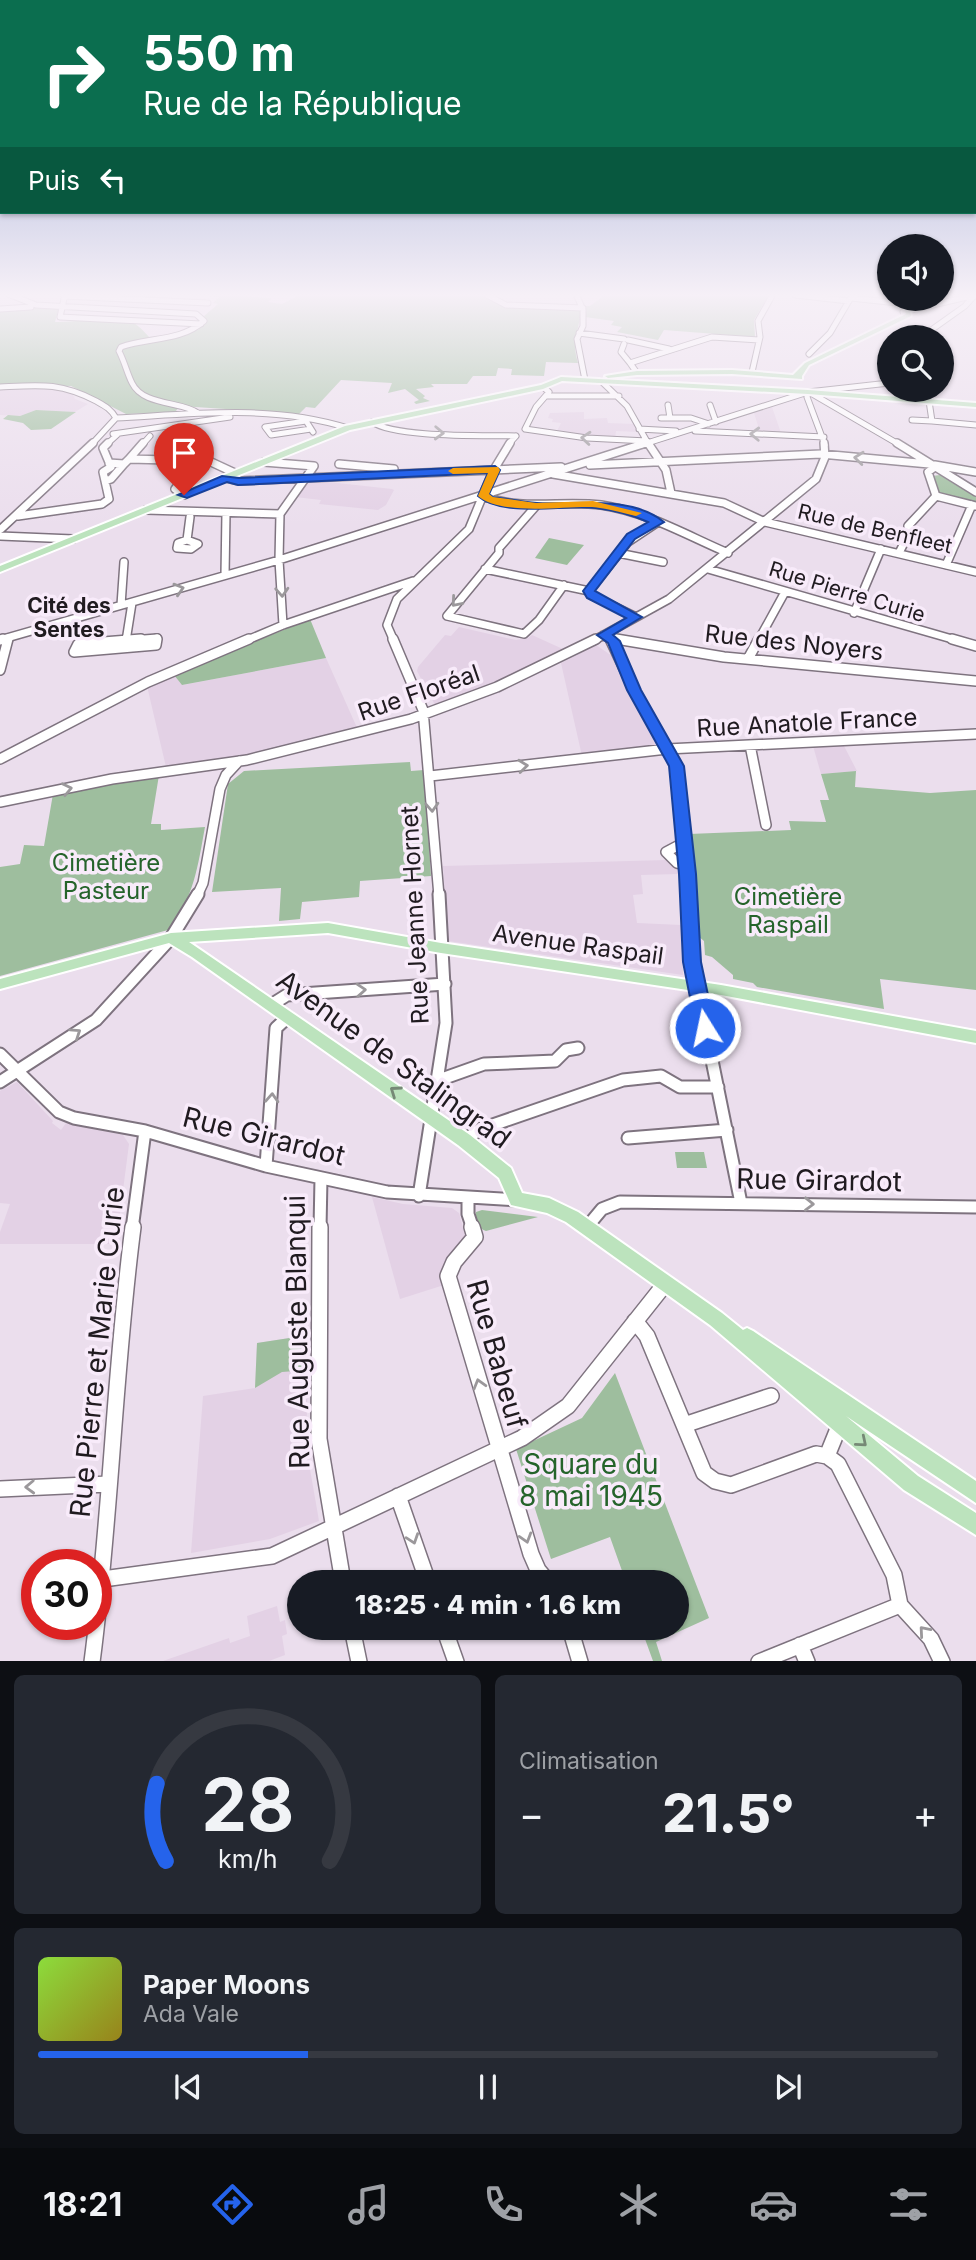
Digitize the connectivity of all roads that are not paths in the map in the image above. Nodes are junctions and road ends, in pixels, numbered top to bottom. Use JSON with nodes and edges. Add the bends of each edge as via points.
{"nodes":[{"id":1,"x":130,"y":372,"type":"edge"},
{"id":2,"x":585,"y":372,"type":"edge"},
{"id":3,"x":752,"y":372,"type":"joint"},
{"id":4,"x":803,"y":372,"type":"edge"},
{"id":5,"x":637,"y":373,"type":"joint"},
{"id":6,"x":588,"y":380,"type":"junction"},
{"id":7,"x":798,"y":380,"type":"junction"},
{"id":8,"x":601,"y":381,"type":"junction"},
{"id":9,"x":877,"y":384,"type":"edge"},
{"id":10,"x":0,"y":387,"type":"edge"},
{"id":11,"x":544,"y":392,"type":"junction"},
{"id":12,"x":808,"y":392,"type":"junction"},
{"id":13,"x":619,"y":396,"type":"junction"},
{"id":14,"x":877,"y":397,"type":"edge"},
{"id":15,"x":929,"y":402,"type":"edge"},
{"id":16,"x":941,"y":402,"type":"edge"},
{"id":17,"x":668,"y":405,"type":"dead end"},
{"id":18,"x":687,"y":405,"type":"dead end"},
{"id":19,"x":710,"y":405,"type":"dead end"},
{"id":20,"x":976,"y":405,"type":"edge"},
{"id":21,"x":181,"y":411,"type":"junction"},
{"id":22,"x":239,"y":413,"type":"junction"},
{"id":23,"x":116,"y":418,"type":"junction"},
{"id":24,"x":661,"y":418,"type":"dead end"},
{"id":25,"x":670,"y":418,"type":"junction"},
{"id":26,"x":691,"y":418,"type":"junction"},
{"id":27,"x":307,"y":420,"type":"junction"},
{"id":28,"x":912,"y":420,"type":"dead end"},
{"id":29,"x":932,"y":421,"type":"junction"},
{"id":30,"x":372,"y":422,"type":"junction"},
{"id":31,"x":712,"y":423,"type":"junction"},
{"id":32,"x":976,"y":425,"type":"edge"},
{"id":33,"x":348,"y":428,"type":"junction"},
{"id":34,"x":639,"y":429,"type":"junction"},
{"id":35,"x":686,"y":431,"type":"junction"},
{"id":36,"x":118,"y":434,"type":"junction"},
{"id":37,"x":103,"y":435,"type":"junction"},
{"id":38,"x":150,"y":436,"type":"dead end"},
{"id":39,"x":824,"y":437,"type":"junction"},
{"id":40,"x":647,"y":442,"type":"junction"},
{"id":41,"x":892,"y":451,"type":"junction"},
{"id":42,"x":827,"y":454,"type":"junction"},
{"id":43,"x":199,"y":460,"type":"junction"},
{"id":44,"x":126,"y":461,"type":"junction"},
{"id":45,"x":661,"y":461,"type":"junction"},
{"id":46,"x":264,"y":462,"type":"junction"},
{"id":47,"x":587,"y":462,"type":"junction"},
{"id":48,"x":109,"y":463,"type":"junction"},
{"id":49,"x":339,"y":464,"type":"dead end"},
{"id":50,"x":606,"y":464,"type":"junction"},
{"id":51,"x":930,"y":465,"type":"junction"},
{"id":52,"x":575,"y":466,"type":"junction"},
{"id":53,"x":495,"y":470,"type":"junction"},
{"id":54,"x":976,"y":472,"type":"edge"},
{"id":55,"x":237,"y":474,"type":"junction"},
{"id":56,"x":399,"y":474,"type":"junction"},
{"id":57,"x":552,"y":474,"type":"junction"},
{"id":58,"x":226,"y":478,"type":"junction"},
{"id":59,"x":303,"y":479,"type":"junction"},
{"id":60,"x":105,"y":481,"type":"junction"},
{"id":61,"x":976,"y":492,"type":"edge"},
{"id":62,"x":671,"y":493,"type":"junction"},
{"id":63,"x":184,"y":495,"type":"junction"},
{"id":64,"x":483,"y":496,"type":"junction"},
{"id":65,"x":936,"y":496,"type":"junction"},
{"id":66,"x":974,"y":505,"type":"edge"},
{"id":67,"x":146,"y":510,"type":"junction"},
{"id":68,"x":534,"y":510,"type":"junction"},
{"id":69,"x":226,"y":513,"type":"junction"},
{"id":70,"x":187,"y":514,"type":"junction"},
{"id":71,"x":280,"y":514,"type":"junction"},
{"id":72,"x":18,"y":516,"type":"junction"},
{"id":73,"x":658,"y":522,"type":"junction"},
{"id":74,"x":765,"y":522,"type":"junction"},
{"id":75,"x":0,"y":529,"type":"edge"},
{"id":76,"x":0,"y":536,"type":"edge"},
{"id":77,"x":73,"y":540,"type":"junction"},
{"id":78,"x":187,"y":540,"type":"dead end"},
{"id":79,"x":881,"y":549,"type":"junction"},
{"id":80,"x":618,"y":553,"type":"junction"},
{"id":81,"x":727,"y":553,"type":"junction"},
{"id":82,"x":900,"y":553,"type":"junction"},
{"id":83,"x":279,"y":560,"type":"junction"},
{"id":84,"x":124,"y":562,"type":"dead end"},
{"id":85,"x":663,"y":562,"type":"dead end"},
{"id":86,"x":946,"y":565,"type":"junction"},
{"id":87,"x":0,"y":569,"type":"edge"},
{"id":88,"x":485,"y":569,"type":"junction"},
{"id":89,"x":708,"y":569,"type":"junction"},
{"id":90,"x":976,"y":572,"type":"edge"},
{"id":91,"x":225,"y":575,"type":"junction"},
{"id":92,"x":417,"y":579,"type":"junction"},
{"id":93,"x":564,"y":585,"type":"junction"},
{"id":94,"x":589,"y":591,"type":"junction"},
{"id":95,"x":785,"y":592,"type":"junction"},
{"id":96,"x":132,"y":603,"type":"junction"},
{"id":97,"x":121,"y":606,"type":"junction"},
{"id":98,"x":854,"y":613,"type":"junction"},
{"id":99,"x":636,"y":617,"type":"junction"},
{"id":100,"x":284,"y":625,"type":"junction"},
{"id":101,"x":606,"y":637,"type":"junction"},
{"id":102,"x":4,"y":639,"type":"edge"},
{"id":103,"x":125,"y":644,"type":"junction"},
{"id":104,"x":976,"y":646,"type":"edge"},
{"id":105,"x":748,"y":659,"type":"junction"},
{"id":106,"x":0,"y":670,"type":"edge"},
{"id":107,"x":976,"y":681,"type":"edge"},
{"id":108,"x":423,"y":715,"type":"junction"},
{"id":109,"x":976,"y":734,"type":"edge"},
{"id":110,"x":750,"y":745,"type":"junction"},
{"id":111,"x":667,"y":750,"type":"junction"},
{"id":112,"x":0,"y":759,"type":"edge"},
{"id":113,"x":239,"y":761,"type":"junction"},
{"id":114,"x":430,"y":776,"type":"junction"},
{"id":115,"x":0,"y":802,"type":"edge"},
{"id":116,"x":766,"y":825,"type":"dead end"},
{"id":117,"x":683,"y":844,"type":"junction"},
{"id":118,"x":687,"y":865,"type":"junction"},
{"id":119,"x":171,"y":938,"type":"junction"},
{"id":120,"x":442,"y":948,"type":"junction"},
{"id":121,"x":0,"y":984,"type":"edge"},
{"id":122,"x":445,"y":984,"type":"junction"},
{"id":123,"x":699,"y":986,"type":"junction"},
{"id":124,"x":271,"y":1005,"type":"junction"},
{"id":125,"x":288,"y":1017,"type":"junction"},
{"id":126,"x":976,"y":1037,"type":"edge"},
{"id":127,"x":578,"y":1048,"type":"dead end"},
{"id":128,"x":0,"y":1054,"type":"edge"},
{"id":129,"x":19,"y":1070,"type":"junction"},
{"id":130,"x":439,"y":1080,"type":"junction"},
{"id":131,"x":0,"y":1082,"type":"edge"},
{"id":132,"x":718,"y":1087,"type":"junction"},
{"id":133,"x":433,"y":1118,"type":"junction"},
{"id":134,"x":727,"y":1130,"type":"junction"},
{"id":135,"x":145,"y":1131,"type":"junction"},
{"id":136,"x":628,"y":1138,"type":"dead end"},
{"id":137,"x":464,"y":1140,"type":"junction"},
{"id":138,"x":266,"y":1166,"type":"junction"},
{"id":139,"x":321,"y":1178,"type":"junction"},
{"id":140,"x":419,"y":1196,"type":"junction"},
{"id":141,"x":468,"y":1198,"type":"junction"},
{"id":142,"x":517,"y":1200,"type":"junction"},
{"id":143,"x":741,"y":1203,"type":"junction"},
{"id":144,"x":976,"y":1207,"type":"edge"},
{"id":145,"x":587,"y":1227,"type":"junction"},
{"id":146,"x":666,"y":1284,"type":"junction"},
{"id":147,"x":716,"y":1319,"type":"junction"},
{"id":148,"x":635,"y":1321,"type":"junction"},
{"id":149,"x":771,"y":1396,"type":"dead end"},
{"id":150,"x":841,"y":1424,"type":"junction"},
{"id":151,"x":684,"y":1425,"type":"junction"},
{"id":152,"x":499,"y":1450,"type":"junction"},
{"id":153,"x":827,"y":1456,"type":"junction"},
{"id":154,"x":108,"y":1484,"type":"junction"},
{"id":155,"x":0,"y":1489,"type":"edge"},
{"id":156,"x":976,"y":1493,"type":"edge"},
{"id":157,"x":398,"y":1496,"type":"junction"},
{"id":158,"x":976,"y":1525,"type":"edge"},
{"id":159,"x":334,"y":1528,"type":"junction"},
{"id":160,"x":105,"y":1549,"type":"edge"},
{"id":161,"x":341,"y":1570,"type":"edge"},
{"id":162,"x":424,"y":1570,"type":"edge"},
{"id":163,"x":538,"y":1570,"type":"edge"},
{"id":164,"x":112,"y":1578,"type":"edge"},
{"id":165,"x":900,"y":1605,"type":"junction"},
{"id":166,"x":95,"y":1640,"type":"edge"},
{"id":167,"x":355,"y":1640,"type":"edge"},
{"id":168,"x":448,"y":1640,"type":"edge"},
{"id":169,"x":574,"y":1640,"type":"edge"},
{"id":170,"x":800,"y":1645,"type":"junction"},
{"id":171,"x":92,"y":1661,"type":"edge"},
{"id":172,"x":359,"y":1661,"type":"edge"},
{"id":173,"x":456,"y":1661,"type":"edge"},
{"id":174,"x":580,"y":1661,"type":"edge"},
{"id":175,"x":759,"y":1661,"type":"edge"},
{"id":176,"x":807,"y":1661,"type":"edge"},
{"id":177,"x":942,"y":1661,"type":"edge"}],
"edges":[{"from":1,"to":21,"type":"street","via":[[132,384],[147,397]]},
{"from":2,"to":6,"type":"street"},
{"from":3,"to":5,"type":"main road"},
{"from":3,"to":7,"type":"main road"},
{"from":4,"to":7,"type":"main road"},
{"from":5,"to":6,"type":"main road"},
{"from":6,"to":8,"type":"main road"},
{"from":6,"to":11,"type":"main road","via":[[565,379]]},
{"from":7,"to":12,"type":"main road","via":[[800,390]]},
{"from":8,"to":12,"type":"main road"},
{"from":8,"to":13,"type":"street"},
{"from":9,"to":12,"type":"street"},
{"from":10,"to":23,"type":"street","via":[[72,389],[111,410]]},
{"from":11,"to":13,"type":"street","via":[[587,398]]},
{"from":11,"to":30,"type":"main road"},
{"from":40,"to":11,"type":"street","one_way":true,"via":[[525,429]]},
{"from":12,"to":14,"type":"main road"},
{"from":12,"to":31,"type":"street"},
{"from":12,"to":39,"type":"street"},
{"from":12,"to":41,"type":"street"},
{"from":13,"to":34,"type":"street"},
{"from":15,"to":29,"type":"street"},
{"from":16,"to":20,"type":"main road"},
{"from":17,"to":25,"type":"street"},
{"from":18,"to":26,"type":"street"},
{"from":19,"to":31,"type":"street"},
{"from":21,"to":22,"type":"street"},
{"from":21,"to":23,"type":"street"},
{"from":22,"to":27,"type":"street"},
{"from":22,"to":36,"type":"street"},
{"from":23,"to":37,"type":"street"},
{"from":24,"to":25,"type":"street"},
{"from":25,"to":26,"type":"street"},
{"from":26,"to":31,"type":"street"},
{"from":27,"to":27,"type":"street","via":[[312,431],[271,435],[265,428]]},
{"from":27,"to":33,"type":"street"},
{"from":28,"to":29,"type":"street"},
{"from":29,"to":32,"type":"street"},
{"from":30,"to":33,"type":"main road"},
{"from":30,"to":53,"type":"street","name":"Rue Jeanne Hornet","one_way":true,"via":[[418,432],[516,436]]},
{"from":31,"to":35,"type":"street"},
{"from":33,"to":46,"type":"main road"},
{"from":34,"to":35,"type":"street"},
{"from":34,"to":40,"type":"street"},
{"from":39,"to":35,"type":"street","one_way":true},
{"from":35,"to":40,"type":"street"},
{"from":36,"to":37,"type":"street"},
{"from":36,"to":48,"type":"street","via":[[103,448]]},
{"from":37,"to":72,"type":"street"},
{"from":38,"to":44,"type":"street"},
{"from":39,"to":42,"type":"street"},
{"from":40,"to":45,"type":"street"},
{"from":40,"to":47,"type":"street"},
{"from":41,"to":42,"type":"street","one_way":true},
{"from":41,"to":51,"type":"street"},
{"from":41,"to":51,"type":"street"},
{"from":42,"to":45,"type":"street"},
{"from":42,"to":74,"type":"street","name":"Rue Floréal","via":[[816,479]]},
{"from":43,"to":44,"type":"street"},
{"from":43,"to":55,"type":"street"},
{"from":43,"to":63,"type":"street","via":[[175,489]]},
{"from":44,"to":48,"type":"street"},
{"from":44,"to":60,"type":"street"},
{"from":45,"to":50,"type":"street"},
{"from":45,"to":62,"type":"street"},
{"from":46,"to":55,"type":"main road"},
{"from":46,"to":59,"type":"street","via":[[314,466]]},
{"from":47,"to":50,"type":"street"},
{"from":47,"to":52,"type":"street"},
{"from":48,"to":60,"type":"street","via":[[111,467],[103,472]]},
{"from":49,"to":56,"type":"street","via":[[400,470]]},
{"from":50,"to":52,"type":"street"},
{"from":51,"to":54,"type":"street"},
{"from":51,"to":61,"type":"street"},
{"from":51,"to":65,"type":"street"},
{"from":52,"to":53,"type":"street"},
{"from":52,"to":57,"type":"street"},
{"from":53,"to":56,"type":"street"},
{"from":53,"to":64,"type":"street","name":"Rue Jeanne Hornet"},
{"from":55,"to":58,"type":"main road"},
{"from":56,"to":59,"type":"street"},
{"from":57,"to":62,"type":"street","name":"Rue de Benfleet"},
{"from":57,"to":64,"type":"street"},
{"from":58,"to":59,"type":"street"},
{"from":58,"to":63,"type":"main road"},
{"from":59,"to":71,"type":"street"},
{"from":60,"to":72,"type":"street","via":[[109,495],[102,504]]},
{"from":62,"to":74,"type":"street","name":"Rue de Benfleet","via":[[736,507]]},
{"from":63,"to":67,"type":"main road"},
{"from":64,"to":68,"type":"street"},
{"from":64,"to":83,"type":"street"},
{"from":64,"to":92,"type":"street","name":"Rue Jeanne Hornet","via":[[469,529]]},
{"from":65,"to":66,"type":"street"},
{"from":65,"to":82,"type":"street","via":[[908,526],[911,529]]},
{"from":66,"to":86,"type":"street"},
{"from":67,"to":70,"type":"street"},
{"from":67,"to":77,"type":"main road"},
{"from":68,"to":73,"type":"street","via":[[593,504]]},
{"from":68,"to":88,"type":"street"},
{"from":69,"to":70,"type":"street"},
{"from":69,"to":71,"type":"street"},
{"from":69,"to":91,"type":"street"},
{"from":70,"to":78,"type":"street"},
{"from":71,"to":83,"type":"street"},
{"from":72,"to":75,"type":"street"},
{"from":73,"to":80,"type":"street","via":[[640,529]]},
{"from":73,"to":81,"type":"street"},
{"from":74,"to":79,"type":"street","name":"Rue de Benfleet"},
{"from":74,"to":81,"type":"street","name":"Rue Floréal"},
{"from":75,"to":76,"type":"street","via":[[4,532]]},
{"from":76,"to":77,"type":"street"},
{"from":77,"to":87,"type":"main road"},
{"from":79,"to":82,"type":"street","name":"Rue de Benfleet"},
{"from":79,"to":98,"type":"street"},
{"from":80,"to":85,"type":"street"},
{"from":80,"to":94,"type":"street"},
{"from":81,"to":89,"type":"street","name":"Rue Floréal"},
{"from":82,"to":86,"type":"street","name":"Rue de Benfleet"},
{"from":83,"to":91,"type":"street"},
{"from":83,"to":100,"type":"street","one_way":true},
{"from":84,"to":97,"type":"street"},
{"from":86,"to":90,"type":"street","name":"Rue de Benfleet"},
{"from":88,"to":93,"type":"street"},
{"from":88,"to":93,"type":"street","one_way":true,"via":[[447,616],[524,634]]},
{"from":89,"to":95,"type":"street","name":"Rue Pierre Curie"},
{"from":89,"to":99,"type":"street","name":"Rue Floréal"},
{"from":96,"to":91,"type":"street","one_way":true},
{"from":92,"to":100,"type":"street"},
{"from":92,"to":108,"type":"street","name":"Rue Jeanne Hornet","via":[[397,599],[387,625]]},
{"from":93,"to":94,"type":"street"},
{"from":94,"to":99,"type":"street"},
{"from":95,"to":98,"type":"street","name":"Rue Pierre Curie"},
{"from":95,"to":105,"type":"street"},
{"from":96,"to":97,"type":"street"},
{"from":96,"to":103,"type":"street"},
{"from":97,"to":102,"type":"street"},
{"from":98,"to":104,"type":"street","name":"Rue Pierre Curie"},
{"from":99,"to":101,"type":"street","name":"Rue Floréal"},
{"from":100,"to":112,"type":"street","via":[[132,689]]},
{"from":101,"to":105,"type":"street","name":"Rue des Noyers"},
{"from":101,"to":108,"type":"street","name":"Rue Floréal"},
{"from":101,"to":111,"type":"street","via":[[615,645]]},
{"from":102,"to":106,"type":"street"},
{"from":103,"to":103,"type":"street","via":[[78,644],[74,652]]},
{"from":105,"to":107,"type":"street","name":"Rue des Noyers"},
{"from":108,"to":113,"type":"street","name":"Rue Floréal"},
{"from":108,"to":114,"type":"street","name":"Rue Jeanne Hornet"},
{"from":109,"to":110,"type":"street","name":"Rue Anatole France"},
{"from":110,"to":111,"type":"street","name":"Rue Anatole France"},
{"from":110,"to":116,"type":"street"},
{"from":114,"to":111,"type":"street","name":"Rue Anatole France","one_way":true},
{"from":111,"to":117,"type":"street","via":[[676,766]]},
{"from":115,"to":113,"type":"street","name":"Rue Floréal","one_way":true,"via":[[112,779]]},
{"from":113,"to":119,"type":"street","via":[[220,789],[203,883]]},
{"from":114,"to":120,"type":"street","name":"Rue Jeanne Hornet","one_way":true},
{"from":117,"to":118,"type":"street"},
{"from":117,"to":118,"type":"street","via":[[666,852],[670,859]]},
{"from":118,"to":123,"type":"street","via":[[692,962]]},
{"from":119,"to":120,"type":"main road","name":"Avenue Raspail","via":[[328,928]]},
{"from":119,"to":121,"type":"main road","name":"Avenue Raspail"},
{"from":119,"to":124,"type":"main road","name":"Avenue de Stalingrad"},
{"from":129,"to":119,"type":"street","one_way":true,"via":[[96,1020]]},
{"from":120,"to":122,"type":"street","name":"Rue Jeanne Hornet"},
{"from":120,"to":123,"type":"main road","name":"Avenue Raspail"},
{"from":124,"to":122,"type":"street","one_way":true,"via":[[287,995]]},
{"from":122,"to":130,"type":"street","name":"Rue Jeanne Hornet"},
{"from":123,"to":126,"type":"main road","name":"Avenue Raspail"},
{"from":123,"to":132,"type":"street"},
{"from":124,"to":125,"type":"main road","name":"Avenue de Stalingrad"},
{"from":133,"to":125,"type":"main road","name":"Avenue de Stalingrad","one_way":true},
{"from":138,"to":125,"type":"street","one_way":true,"via":[[276,1028]]},
{"from":127,"to":130,"type":"street","via":[[555,1061],[481,1063]]},
{"from":128,"to":129,"type":"street","name":"Rue Girardot"},
{"from":129,"to":131,"type":"street"},
{"from":129,"to":135,"type":"street","name":"Rue Girardot","via":[[60,1112]]},
{"from":130,"to":133,"type":"street","name":"Rue Jeanne Hornet"},
{"from":132,"to":134,"type":"street"},
{"from":132,"to":137,"type":"street","via":[[678,1087],[661,1076],[623,1080],[481,1129]]},
{"from":133,"to":137,"type":"main road","name":"Avenue de Stalingrad"},
{"from":133,"to":140,"type":"street","name":"Rue Jeanne Hornet"},
{"from":134,"to":136,"type":"street"},
{"from":134,"to":143,"type":"street"},
{"from":135,"to":138,"type":"street","name":"Rue Girardot"},
{"from":135,"to":154,"type":"street","name":"Rue Pierre et Marie Curie","via":[[123,1303]]},
{"from":137,"to":142,"type":"main road","name":"Avenue de Stalingrad","via":[[508,1177]]},
{"from":138,"to":139,"type":"street","name":"Rue Girardot"},
{"from":139,"to":140,"type":"street","name":"Rue Girardot"},
{"from":139,"to":159,"type":"street","name":"Rue Auguste Blanqui","via":[[319,1439]]},
{"from":140,"to":141,"type":"street","name":"Rue Girardot"},
{"from":141,"to":142,"type":"street","name":"Rue Girardot"},
{"from":152,"to":141,"type":"street","name":"Rue Babeuf","one_way":true,"via":[[448,1276],[457,1255],[475,1237]]},
{"from":142,"to":145,"type":"main road","via":[[557,1209]]},
{"from":143,"to":144,"type":"street","name":"Rue Girardot","one_way":true},
{"from":143,"to":145,"type":"street","name":"Rue Girardot","via":[[620,1202],[602,1209]]},
{"from":145,"to":146,"type":"main road"},
{"from":146,"to":147,"type":"main road"},
{"from":146,"to":148,"type":"street"},
{"from":147,"to":150,"type":"main road"},
{"from":147,"to":156,"type":"main road","via":[[774,1353]]},
{"from":148,"to":151,"type":"street","via":[[647,1336]]},
{"from":148,"to":152,"type":"street","via":[[568,1406]]},
{"from":149,"to":151,"type":"street"},
{"from":150,"to":153,"type":"street"},
{"from":150,"to":158,"type":"main road","one_way":true,"via":[[911,1483]]},
{"from":151,"to":153,"type":"street","via":[[704,1473],[731,1485],[816,1454]]},
{"from":152,"to":157,"type":"street"},
{"from":152,"to":163,"type":"street","one_way":true},
{"from":153,"to":165,"type":"street","via":[[838,1464],[894,1575]]},
{"from":154,"to":155,"type":"street","one_way":true},
{"from":154,"to":160,"type":"street","name":"Rue Pierre et Marie Curie"},
{"from":157,"to":159,"type":"street"},
{"from":157,"to":162,"type":"street","one_way":true},
{"from":159,"to":161,"type":"street","name":"Rue Auguste Blanqui"},
{"from":159,"to":164,"type":"street","via":[[272,1556]]},
{"from":165,"to":170,"type":"street"},
{"from":177,"to":165,"type":"street","one_way":true,"via":[[931,1639]]},
{"from":166,"to":171,"type":"street","name":"Rue Pierre et Marie Curie"},
{"from":167,"to":172,"type":"street"},
{"from":168,"to":173,"type":"street"},
{"from":169,"to":174,"type":"street"},
{"from":170,"to":175,"type":"street"},
{"from":170,"to":176,"type":"street"}]}
